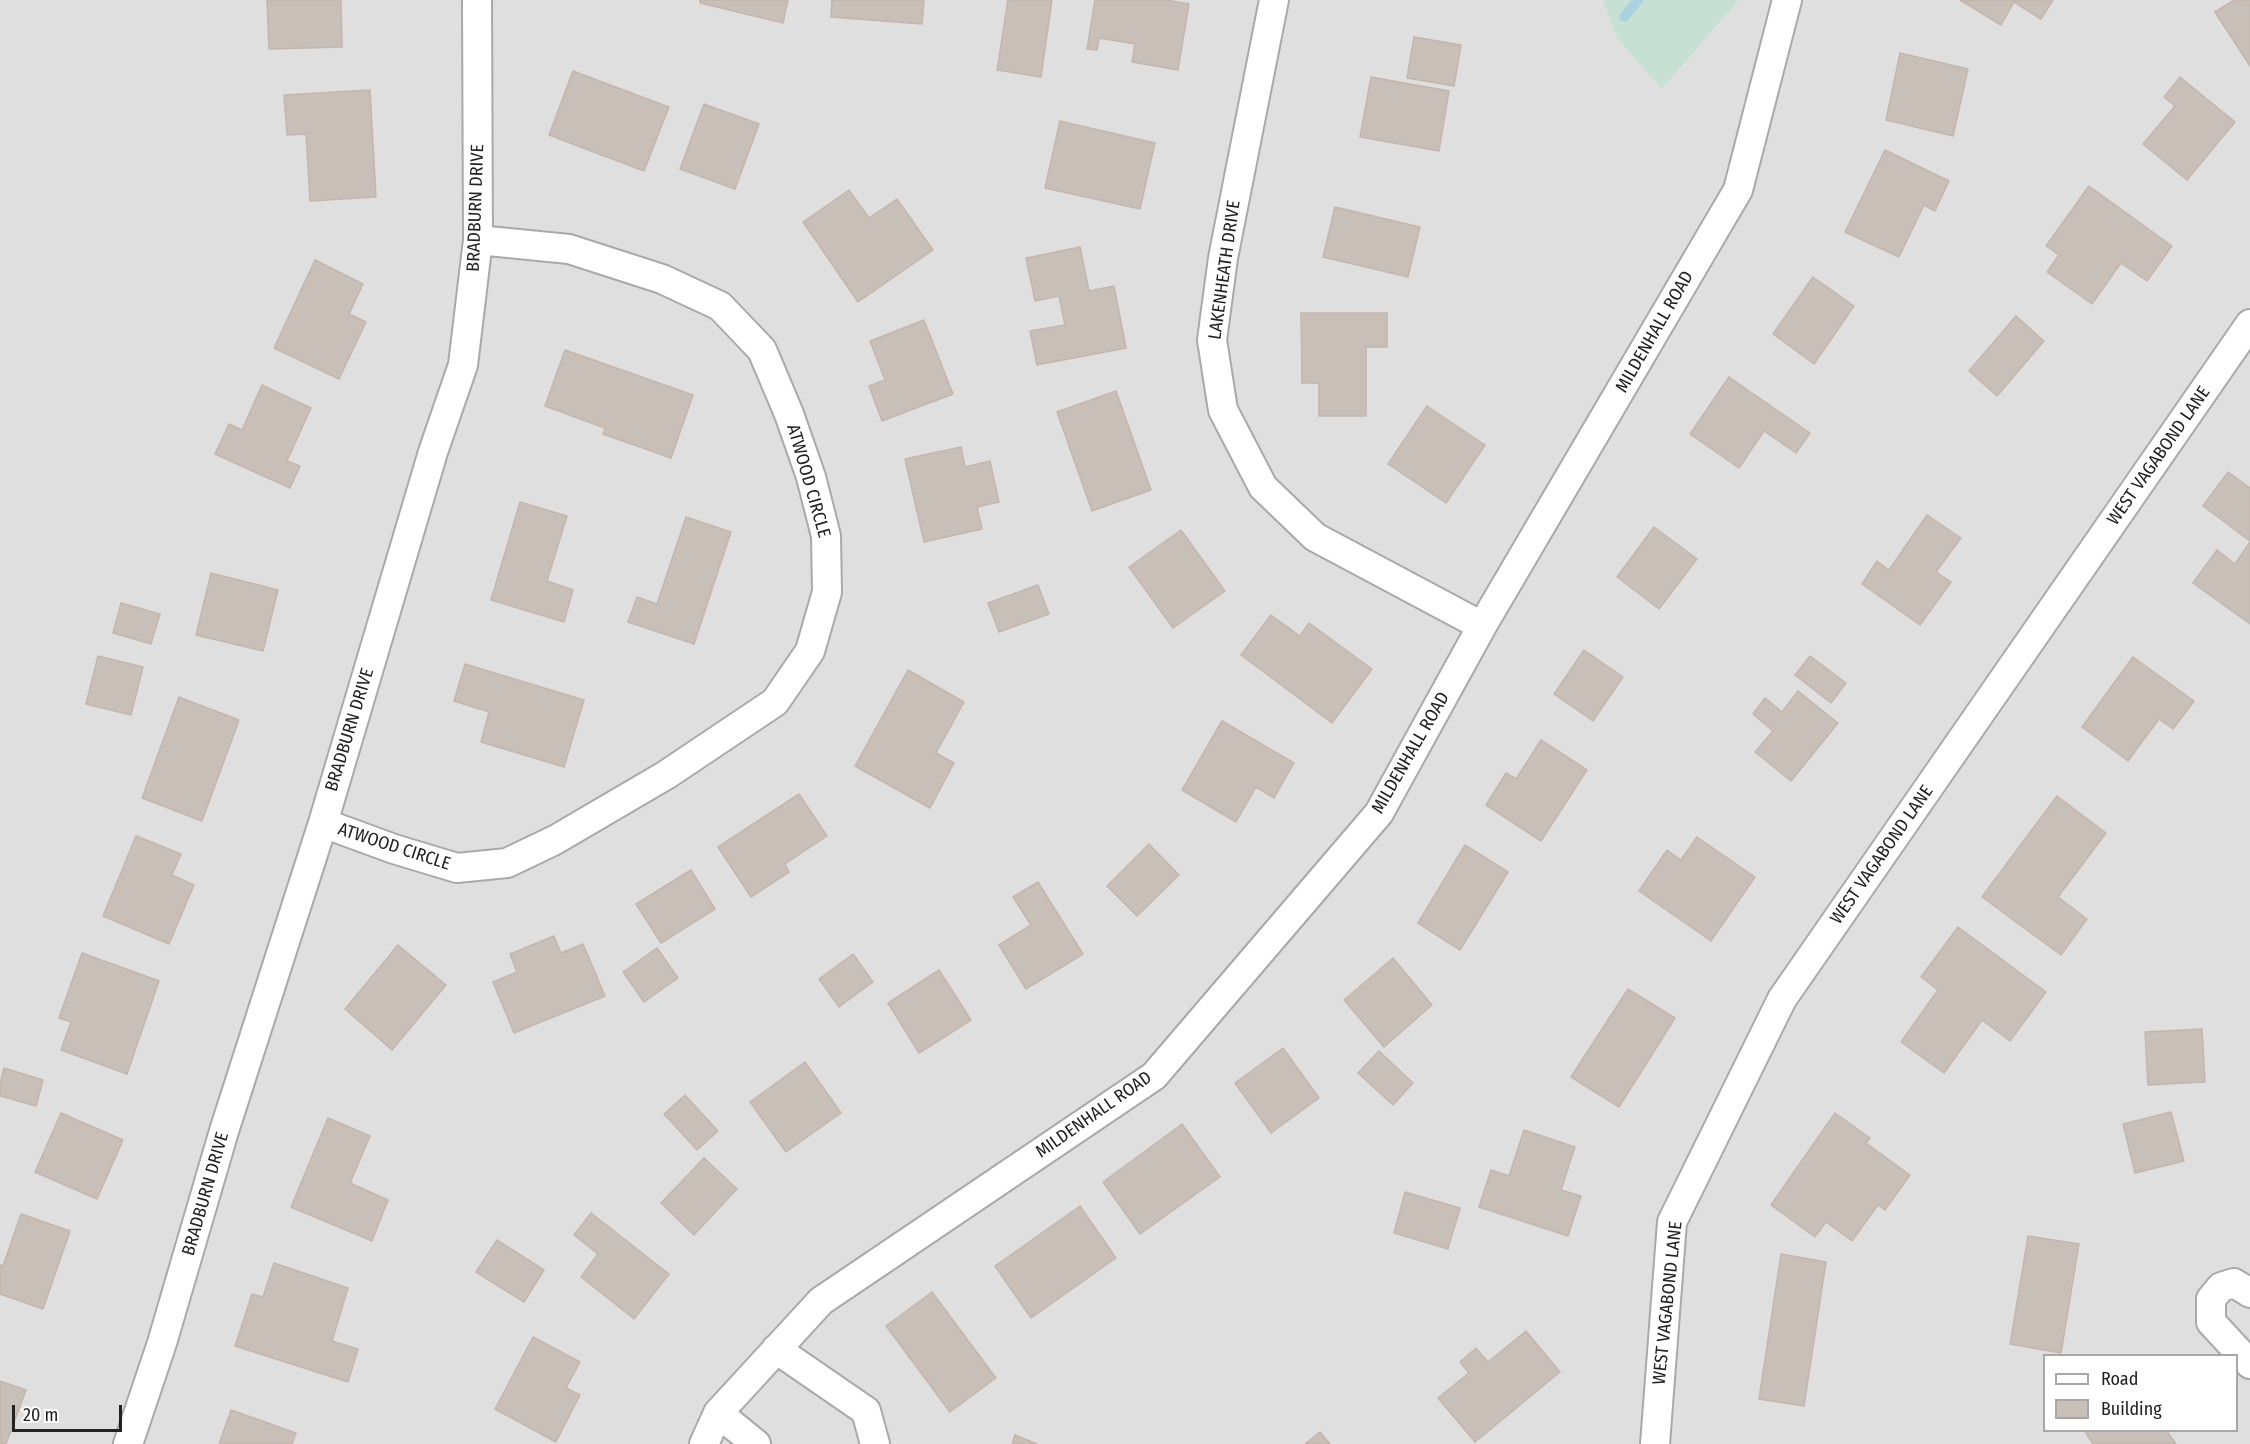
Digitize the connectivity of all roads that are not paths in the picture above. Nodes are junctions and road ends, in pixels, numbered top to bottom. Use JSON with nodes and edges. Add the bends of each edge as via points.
{"nodes":[{"id":1,"x":477,"y":0,"type":"edge"},
{"id":2,"x":1274,"y":0,"type":"edge"},
{"id":3,"x":1786,"y":0,"type":"edge"},
{"id":4,"x":478,"y":240,"type":"junction"},
{"id":5,"x":2250,"y":324,"type":"edge"},
{"id":6,"x":1482,"y":626,"type":"junction"},
{"id":7,"x":323,"y":823,"type":"junction"},
{"id":8,"x":2250,"y":1293,"type":"edge"},
{"id":9,"x":776,"y":1349,"type":"junction"},
{"id":10,"x":2250,"y":1364,"type":"edge"},
{"id":11,"x":717,"y":1413,"type":"junction"},
{"id":12,"x":128,"y":1444,"type":"edge"},
{"id":13,"x":704,"y":1444,"type":"edge"},
{"id":14,"x":756,"y":1444,"type":"edge"},
{"id":15,"x":875,"y":1444,"type":"edge"},
{"id":16,"x":1655,"y":1444,"type":"edge"}],
"edges":[{"from":1,"to":4,"type":"street","name":"BRADBURN DRIVE"},
{"from":2,"to":6,"type":"street","name":"LAKENHEATH DRIVE","via":[[1223,258],[1212,340],[1223,410],[1263,486],[1315,537]]},
{"from":3,"to":6,"type":"street","name":"MILDENHALL ROAD","via":[[1738,190]]},
{"from":4,"to":7,"type":"street","name":"BRADBURN DRIVE","via":[[463,365],[433,452]]},
{"from":4,"to":7,"type":"street","name":"ATWOOD CIRCLE","via":[[570,249],[662,279],[720,306],[762,350],[789,414],[826,536],[827,592],[810,651],[775,702],[666,775],[555,840],[507,862],[457,868]]},
{"from":5,"to":16,"type":"street","name":"WEST VAGABOND LANE","via":[[1782,999],[1672,1221]]},
{"from":6,"to":9,"type":"street","name":"MILDENHALL ROAD","via":[[1379,813],[1154,1076],[821,1300]]},
{"from":7,"to":12,"type":"street","name":"BRADBURN DRIVE"},
{"from":8,"to":10,"type":"street","via":[[2234,1283],[2221,1287],[2211,1299],[2211,1322]]},
{"from":9,"to":11,"type":"street","name":"MILDENHALL ROAD"},
{"from":9,"to":15,"type":"street","via":[[866,1412]]},
{"from":11,"to":13,"type":"street","name":"MILDENHALL ROAD"},
{"from":11,"to":14,"type":"street"}]}
